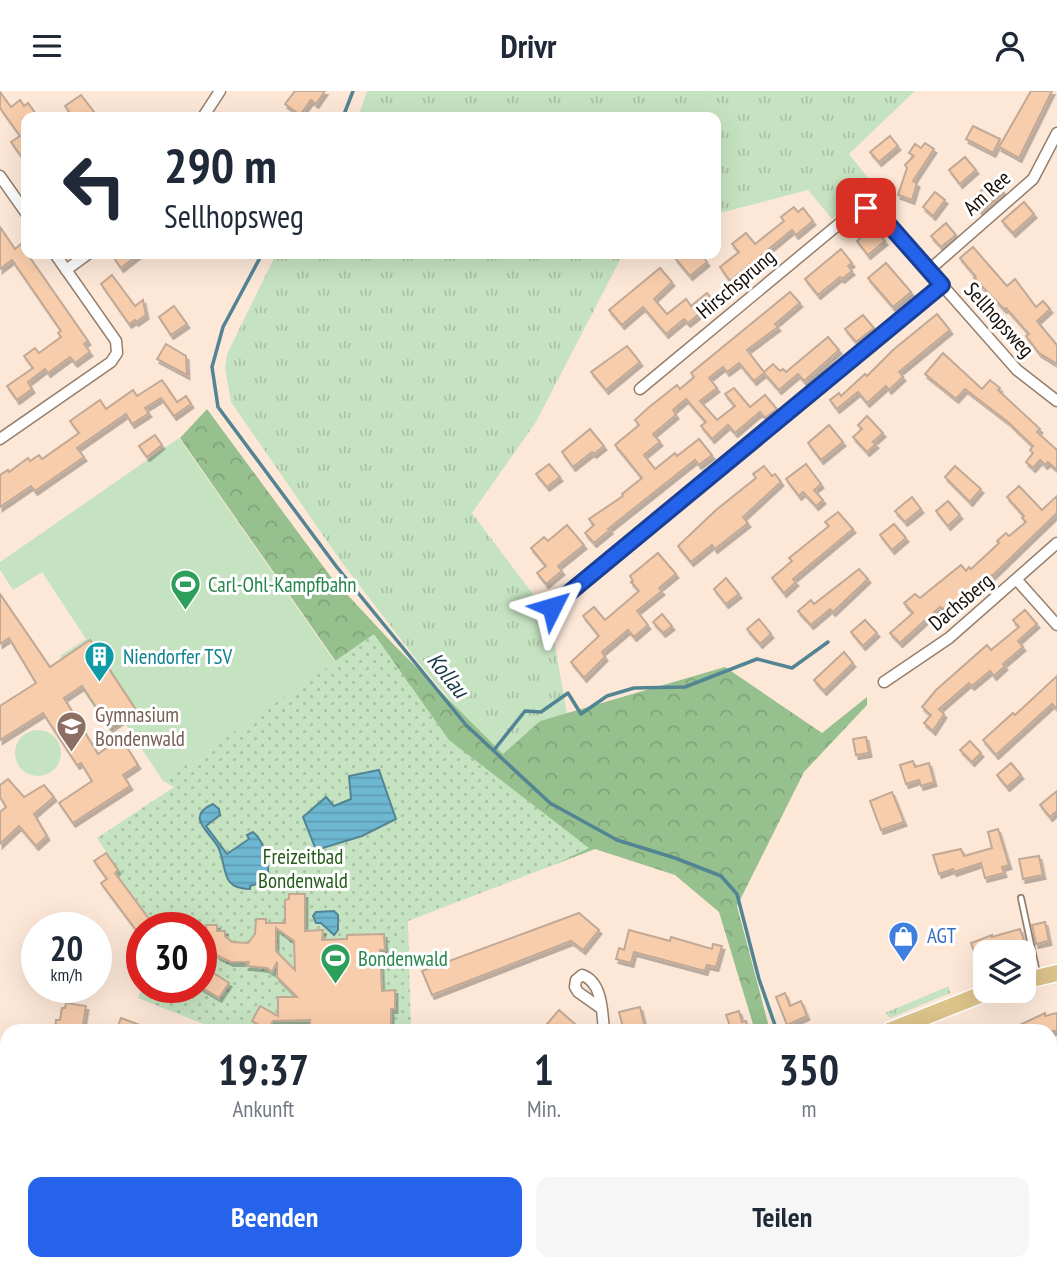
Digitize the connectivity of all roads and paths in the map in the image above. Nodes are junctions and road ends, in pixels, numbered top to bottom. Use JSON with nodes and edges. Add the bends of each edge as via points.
{"nodes":[{"id":1,"x":220,"y":91,"type":"edge"},
{"id":2,"x":207,"y":112,"type":"edge"},
{"id":3,"x":1057,"y":133,"type":"edge"},
{"id":4,"x":0,"y":176,"type":"edge"},
{"id":5,"x":21,"y":206,"type":"edge"},
{"id":6,"x":857,"y":209,"type":"joint"},
{"id":7,"x":59,"y":259,"type":"edge"},
{"id":8,"x":81,"y":259,"type":"edge"},
{"id":9,"x":66,"y":269,"type":"junction"},
{"id":10,"x":929,"y":270,"type":"junction"},
{"id":11,"x":942,"y":285,"type":"junction"},
{"id":12,"x":640,"y":389,"type":"dead end"},
{"id":13,"x":1057,"y":401,"type":"edge"},
{"id":14,"x":0,"y":439,"type":"edge"},
{"id":15,"x":1057,"y":544,"type":"edge"},
{"id":16,"x":1017,"y":580,"type":"junction"},
{"id":17,"x":552,"y":607,"type":"dead end"},
{"id":18,"x":1057,"y":625,"type":"edge"},
{"id":19,"x":884,"y":681,"type":"dead end"},
{"id":20,"x":1021,"y":898,"type":"dead end"},
{"id":21,"x":1026,"y":940,"type":"edge"},
{"id":22,"x":1057,"y":973,"type":"edge"},
{"id":23,"x":1036,"y":978,"type":"edge"},
{"id":24,"x":973,"y":998,"type":"edge"},
{"id":25,"x":601,"y":1009,"type":"dead end"},
{"id":26,"x":603,"y":1024,"type":"edge"},
{"id":27,"x":907,"y":1024,"type":"edge"}],
"edges":[{"from":1,"to":2,"type":"street"},
{"from":3,"to":10,"type":"street","name":"Am Ree","via":[[1033,179]]},
{"from":4,"to":5,"type":"street"},
{"from":6,"to":10,"type":"street","name":"Sellhopsweg","via":[[875,209]]},
{"from":6,"to":12,"type":"street","name":"Hirschsprung"},
{"from":7,"to":9,"type":"street"},
{"from":8,"to":9,"type":"street"},
{"from":9,"to":14,"type":"street","via":[[116,341],[117,353],[111,362]]},
{"from":10,"to":11,"type":"street","name":"Sellhopsweg"},
{"from":11,"to":13,"type":"street","name":"Sellhopsweg","via":[[1017,370]]},
{"from":11,"to":17,"type":"street"},
{"from":15,"to":16,"type":"street","name":"Dachsberg"},
{"from":16,"to":18,"type":"street"},
{"from":16,"to":19,"type":"street","name":"Dachsberg","via":[[949,638]]},
{"from":20,"to":21,"type":"lane"},
{"from":22,"to":23,"type":"main road"},
{"from":24,"to":27,"type":"main road"},
{"from":25,"to":26,"type":"street"}]}
